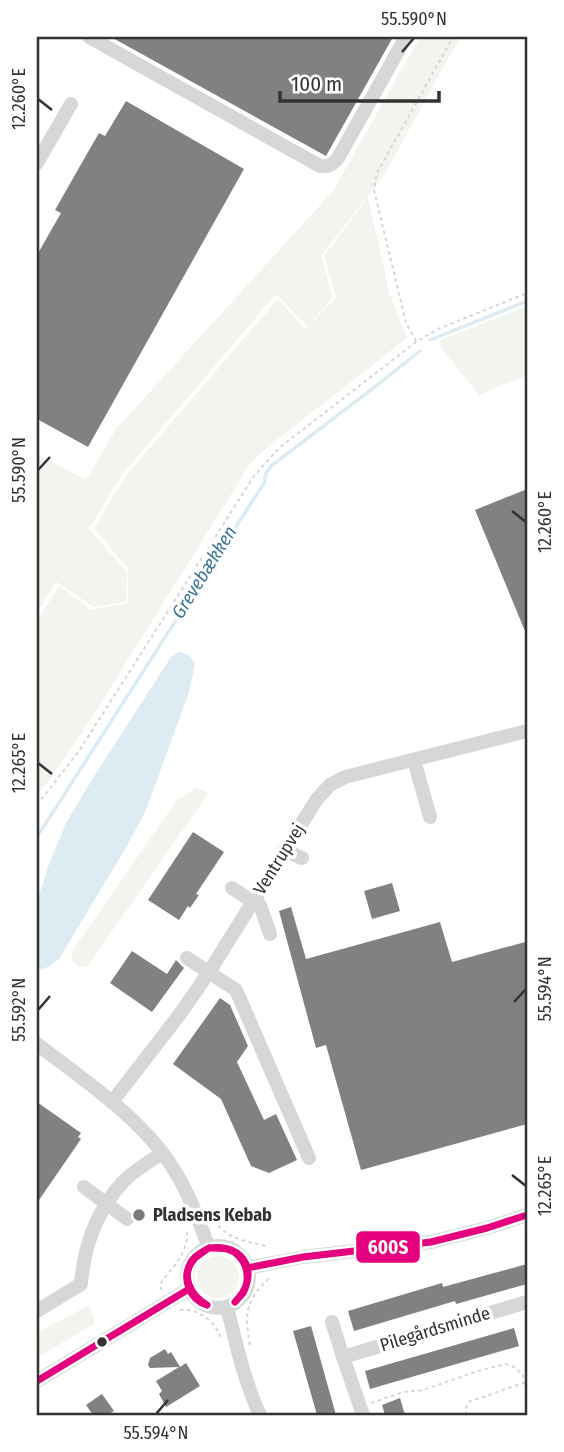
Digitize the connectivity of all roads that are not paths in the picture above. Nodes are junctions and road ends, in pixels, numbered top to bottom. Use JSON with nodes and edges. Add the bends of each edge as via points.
{"nodes":[{"id":1,"x":89,"y":37,"type":"edge"},
{"id":2,"x":406,"y":37,"type":"edge"},
{"id":3,"x":71,"y":104,"type":"dead end"},
{"id":4,"x":37,"y":163,"type":"edge"},
{"id":5,"x":527,"y":731,"type":"edge"},
{"id":6,"x":414,"y":760,"type":"junction"},
{"id":7,"x":430,"y":817,"type":"dead end"},
{"id":8,"x":284,"y":850,"type":"junction"},
{"id":9,"x":302,"y":858,"type":"dead end"},
{"id":10,"x":232,"y":888,"type":"dead end"},
{"id":11,"x":253,"y":901,"type":"junction"},
{"id":12,"x":270,"y":934,"type":"dead end"},
{"id":13,"x":187,"y":958,"type":"dead end"},
{"id":14,"x":209,"y":972,"type":"junction"},
{"id":15,"x":37,"y":1044,"type":"edge"},
{"id":16,"x":112,"y":1102,"type":"junction"},
{"id":17,"x":162,"y":1153,"type":"junction"},
{"id":18,"x":309,"y":1158,"type":"dead end"},
{"id":19,"x":84,"y":1187,"type":"dead end"},
{"id":20,"x":106,"y":1204,"type":"junction"},
{"id":21,"x":527,"y":1215,"type":"edge"},
{"id":22,"x":127,"y":1219,"type":"dead end"},
{"id":23,"x":209,"y":1248,"type":"junction"},
{"id":24,"x":247,"y":1268,"type":"junction"},
{"id":25,"x":189,"y":1289,"type":"junction"},
{"id":26,"x":527,"y":1302,"type":"edge"},
{"id":27,"x":228,"y":1307,"type":"junction"},
{"id":28,"x":37,"y":1311,"type":"edge"},
{"id":29,"x":332,"y":1322,"type":"dead end"},
{"id":30,"x":343,"y":1357,"type":"junction"},
{"id":31,"x":37,"y":1381,"type":"edge"},
{"id":32,"x":362,"y":1411,"type":"edge"},
{"id":33,"x":260,"y":1415,"type":"edge"}],
"edges":[{"from":1,"to":2,"type":"street","via":[[326,167],[338,158]]},
{"from":3,"to":4,"type":"street"},
{"from":5,"to":6,"type":"street","name":"Ventrupvej"},
{"from":6,"to":7,"type":"street"},
{"from":6,"to":8,"type":"street","name":"Ventrupvej","via":[[345,776],[330,785]]},
{"from":8,"to":9,"type":"street"},
{"from":8,"to":11,"type":"street","name":"Ventrupvej"},
{"from":10,"to":11,"type":"street"},
{"from":11,"to":12,"type":"street","via":[[260,905]]},
{"from":11,"to":14,"type":"street","name":"Ventrupvej"},
{"from":13,"to":14,"type":"street"},
{"from":14,"to":16,"type":"street","name":"Ventrupvej"},
{"from":14,"to":18,"type":"street","via":[[236,990]]},
{"from":15,"to":16,"type":"street"},
{"from":16,"to":17,"type":"street"},
{"from":17,"to":20,"type":"street","via":[[123,1181]]},
{"from":17,"to":23,"type":"street","via":[[185,1190]]},
{"from":19,"to":20,"type":"street"},
{"from":20,"to":22,"type":"street"},
{"from":20,"to":28,"type":"street","via":[[88,1241],[81,1284]]},
{"from":21,"to":24,"type":"street","via":[[431,1242]]},
{"from":23,"to":24,"type":"street","via":[[232,1250]]},
{"from":23,"to":25,"type":"street","via":[[192,1259]]},
{"from":24,"to":27,"type":"street","via":[[247,1287]]},
{"from":25,"to":27,"type":"street","via":[[200,1303]]},
{"from":25,"to":31,"type":"street"},
{"from":26,"to":30,"type":"street","name":"Pilegårdsminde"},
{"from":27,"to":33,"type":"street"},
{"from":29,"to":30,"type":"street"},
{"from":30,"to":32,"type":"street"}]}
